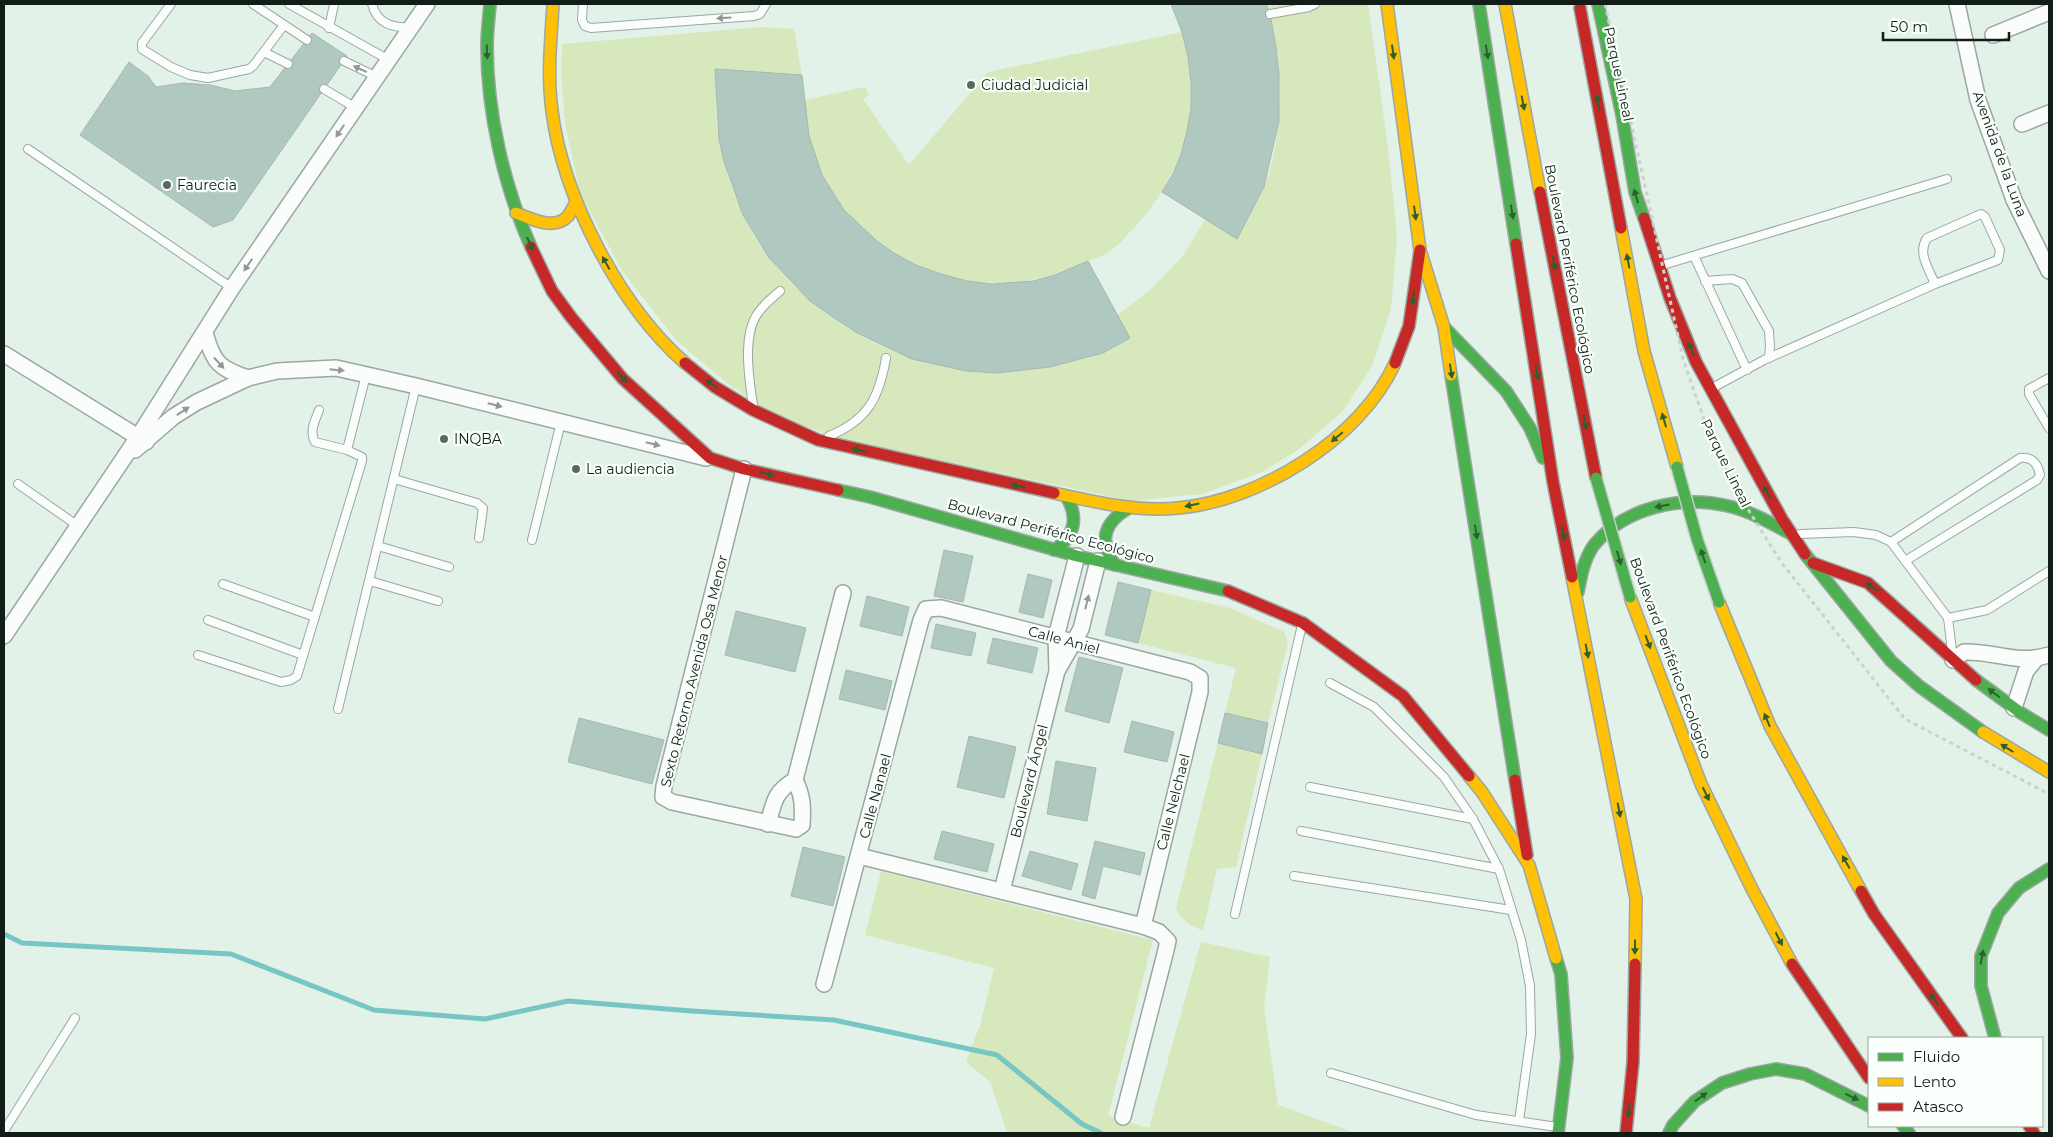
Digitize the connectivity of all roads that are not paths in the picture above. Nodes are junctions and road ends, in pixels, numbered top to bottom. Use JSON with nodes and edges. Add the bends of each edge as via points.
{"nodes":[{"id":1,"x":170,"y":4,"type":"edge"},
{"id":2,"x":253,"y":4,"type":"edge"},
{"id":3,"x":289,"y":4,"type":"edge"},
{"id":4,"x":334,"y":4,"type":"edge"},
{"id":5,"x":372,"y":4,"type":"edge"},
{"id":6,"x":427,"y":4,"type":"edge"},
{"id":7,"x":490,"y":4,"type":"edge"},
{"id":8,"x":553,"y":4,"type":"edge"},
{"id":9,"x":584,"y":4,"type":"edge"},
{"id":10,"x":766,"y":4,"type":"edge"},
{"id":11,"x":1315,"y":4,"type":"edge"},
{"id":12,"x":1387,"y":4,"type":"edge"},
{"id":13,"x":1479,"y":4,"type":"edge"},
{"id":14,"x":1505,"y":4,"type":"edge"},
{"id":15,"x":1580,"y":4,"type":"edge"},
{"id":16,"x":1598,"y":4,"type":"edge"},
{"id":17,"x":1957,"y":4,"type":"edge"},
{"id":18,"x":2049,"y":12,"type":"edge"},
{"id":19,"x":1270,"y":14,"type":"dead end"},
{"id":20,"x":284,"y":25,"type":"junction"},
{"id":21,"x":330,"y":28,"type":"junction"},
{"id":22,"x":410,"y":28,"type":"junction"},
{"id":23,"x":1993,"y":36,"type":"dead end"},
{"id":24,"x":306,"y":40,"type":"dead end"},
{"id":25,"x":264,"y":52,"type":"junction"},
{"id":26,"x":389,"y":60,"type":"junction"},
{"id":27,"x":344,"y":61,"type":"dead end"},
{"id":28,"x":288,"y":64,"type":"dead end"},
{"id":29,"x":377,"y":77,"type":"junction"},
{"id":30,"x":324,"y":89,"type":"dead end"},
{"id":31,"x":356,"y":108,"type":"junction"},
{"id":32,"x":2049,"y":113,"type":"edge"},
{"id":33,"x":2022,"y":124,"type":"dead end"},
{"id":34,"x":28,"y":149,"type":"dead end"},
{"id":35,"x":1947,"y":179,"type":"dead end"},
{"id":36,"x":576,"y":202,"type":"junction"},
{"id":37,"x":516,"y":213,"type":"junction"},
{"id":38,"x":1420,"y":250,"type":"junction"},
{"id":39,"x":1694,"y":256,"type":"junction"},
{"id":40,"x":1659,"y":266,"type":"junction"},
{"id":41,"x":2049,"y":271,"type":"edge"},
{"id":42,"x":1705,"y":281,"type":"junction"},
{"id":43,"x":1935,"y":284,"type":"junction"},
{"id":44,"x":232,"y":288,"type":"junction"},
{"id":45,"x":780,"y":292,"type":"dead end"},
{"id":46,"x":1444,"y":327,"type":"junction"},
{"id":47,"x":205,"y":333,"type":"junction"},
{"id":48,"x":4,"y":354,"type":"edge"},
{"id":49,"x":886,"y":358,"type":"dead end"},
{"id":50,"x":1769,"y":358,"type":"junction"},
{"id":51,"x":1747,"y":370,"type":"junction"},
{"id":52,"x":366,"y":375,"type":"junction"},
{"id":53,"x":248,"y":378,"type":"junction"},
{"id":54,"x":2049,"y":378,"type":"edge"},
{"id":55,"x":416,"y":386,"type":"junction"},
{"id":56,"x":1710,"y":389,"type":"junction"},
{"id":57,"x":319,"y":410,"type":"dead end"},
{"id":58,"x":753,"y":410,"type":"junction"},
{"id":59,"x":561,"y":422,"type":"junction"},
{"id":60,"x":2049,"y":428,"type":"edge"},
{"id":61,"x":142,"y":439,"type":"junction"},
{"id":62,"x":818,"y":440,"type":"junction"},
{"id":63,"x":347,"y":450,"type":"junction"},
{"id":64,"x":710,"y":458,"type":"junction"},
{"id":65,"x":744,"y":469,"type":"junction"},
{"id":66,"x":394,"y":479,"type":"junction"},
{"id":67,"x":1552,"y":482,"type":"junction"},
{"id":68,"x":18,"y":484,"type":"dead end"},
{"id":69,"x":1066,"y":496,"type":"junction"},
{"id":70,"x":1129,"y":508,"type":"junction"},
{"id":71,"x":78,"y":526,"type":"junction"},
{"id":72,"x":1791,"y":534,"type":"junction"},
{"id":73,"x":479,"y":538,"type":"dead end"},
{"id":74,"x":532,"y":540,"type":"dead end"},
{"id":75,"x":1890,"y":542,"type":"junction"},
{"id":76,"x":378,"y":546,"type":"junction"},
{"id":77,"x":1054,"y":550,"type":"junction"},
{"id":78,"x":1077,"y":556,"type":"junction"},
{"id":79,"x":1098,"y":561,"type":"junction"},
{"id":80,"x":1905,"y":561,"type":"junction"},
{"id":81,"x":1813,"y":563,"type":"junction"},
{"id":82,"x":1116,"y":565,"type":"junction"},
{"id":83,"x":449,"y":567,"type":"dead end"},
{"id":84,"x":2049,"y":571,"type":"edge"},
{"id":85,"x":370,"y":581,"type":"junction"},
{"id":86,"x":224,"y":584,"type":"dead end"},
{"id":87,"x":843,"y":593,"type":"dead end"},
{"id":88,"x":438,"y":600,"type":"dead end"},
{"id":89,"x":1578,"y":603,"type":"junction"},
{"id":90,"x":926,"y":609,"type":"joint"},
{"id":91,"x":315,"y":617,"type":"junction"},
{"id":92,"x":1948,"y":618,"type":"junction"},
{"id":93,"x":208,"y":620,"type":"dead end"},
{"id":94,"x":1303,"y":623,"type":"junction"},
{"id":95,"x":4,"y":636,"type":"edge"},
{"id":96,"x":1056,"y":637,"type":"junction"},
{"id":97,"x":1074,"y":642,"type":"junction"},
{"id":98,"x":198,"y":655,"type":"dead end"},
{"id":99,"x":303,"y":655,"type":"junction"},
{"id":100,"x":2043,"y":657,"type":"edge"},
{"id":101,"x":1953,"y":660,"type":"junction"},
{"id":102,"x":1057,"y":671,"type":"junction"},
{"id":103,"x":1200,"y":678,"type":"joint"},
{"id":104,"x":1330,"y":683,"type":"dead end"},
{"id":105,"x":2014,"y":708,"type":"junction"},
{"id":106,"x":338,"y":709,"type":"dead end"},
{"id":107,"x":2049,"y":730,"type":"edge"},
{"id":108,"x":2049,"y":772,"type":"edge"},
{"id":109,"x":795,"y":780,"type":"junction"},
{"id":110,"x":1310,"y":787,"type":"dead end"},
{"id":111,"x":1473,"y":819,"type":"junction"},
{"id":112,"x":768,"y":824,"type":"junction"},
{"id":113,"x":1301,"y":831,"type":"dead end"},
{"id":114,"x":859,"y":856,"type":"junction"},
{"id":115,"x":1529,"y":865,"type":"junction"},
{"id":116,"x":2049,"y":869,"type":"edge"},
{"id":117,"x":1499,"y":870,"type":"junction"},
{"id":118,"x":1294,"y":876,"type":"dead end"},
{"id":119,"x":1002,"y":891,"type":"junction"},
{"id":120,"x":1511,"y":910,"type":"junction"},
{"id":121,"x":1234,"y":914,"type":"dead end"},
{"id":122,"x":1143,"y":926,"type":"junction"},
{"id":123,"x":824,"y":984,"type":"dead end"},
{"id":124,"x":75,"y":1018,"type":"dead end"},
{"id":125,"x":1961,"y":1037,"type":"edge"},
{"id":126,"x":1995,"y":1037,"type":"edge"},
{"id":127,"x":1332,"y":1073,"type":"dead end"},
{"id":128,"x":1868,"y":1077,"type":"edge"},
{"id":129,"x":1868,"y":1106,"type":"edge"},
{"id":130,"x":1124,"y":1117,"type":"dead end"},
{"id":131,"x":1519,"y":1121,"type":"junction"},
{"id":132,"x":1559,"y":1130,"type":"edge"},
{"id":133,"x":4,"y":1131,"type":"edge"},
{"id":134,"x":1626,"y":1133,"type":"edge"},
{"id":135,"x":1669,"y":1133,"type":"edge"}],
"edges":[{"from":1,"to":25,"type":"lane","via":[[142,43],[142,49],[171,67],[208,78],[249,69]]},
{"from":2,"to":20,"type":"lane"},
{"from":3,"to":21,"type":"lane"},
{"from":4,"to":21,"type":"lane"},
{"from":5,"to":22,"type":"lane","via":[[385,23]]},
{"from":6,"to":22,"type":"street"},
{"from":7,"to":37,"type":"main road","name":"Boulevard Periférico Ecológico","one_way":true,"via":[[487,45],[489,87],[503,166]]},
{"from":8,"to":36,"type":"main road","via":[[549,77],[552,112]]},
{"from":10,"to":9,"type":"lane","one_way":true,"via":[[760,14],[754,16],[591,28],[582,20]]},
{"from":11,"to":19,"type":"lane"},
{"from":12,"to":38,"type":"main road","one_way":true},
{"from":13,"to":67,"type":"main road","one_way":true},
{"from":14,"to":128,"type":"main road","name":"Boulevard Periférico Ecológico","one_way":true,"bridge":true,"via":[[1596,478],[1630,597],[1701,784],[1752,887],[1791,964]]},
{"from":125,"to":15,"type":"main road","one_way":true,"bridge":true,"via":[[1874,914],[1807,796],[1770,726],[1719,602],[1697,539],[1644,351]]},
{"from":40,"to":16,"type":"main road","one_way":true,"via":[[1634,192],[1622,115]]},
{"from":17,"to":41,"type":"street","name":"Avenida de la Luna","via":[[1978,100],[2014,200]]},
{"from":18,"to":23,"type":"street"},
{"from":20,"to":24,"type":"lane"},
{"from":20,"to":25,"type":"lane"},
{"from":21,"to":26,"type":"lane"},
{"from":22,"to":26,"type":"street"},
{"from":25,"to":28,"type":"lane"},
{"from":26,"to":29,"type":"street"},
{"from":29,"to":27,"type":"lane","one_way":true},
{"from":29,"to":31,"type":"street"},
{"from":30,"to":31,"type":"lane"},
{"from":31,"to":44,"type":"street","one_way":true},
{"from":32,"to":33,"type":"street"},
{"from":34,"to":44,"type":"lane"},
{"from":35,"to":39,"type":"lane"},
{"from":36,"to":37,"type":"main road","via":[[567,217],[558,222],[534,221]]},
{"from":58,"to":36,"type":"main road","one_way":true,"via":[[715,387],[683,361],[651,328],[619,286]]},
{"from":37,"to":64,"type":"main road","name":"Boulevard Periférico Ecológico","one_way":true,"via":[[552,291],[571,317],[623,379]]},
{"from":38,"to":46,"type":"main road"},
{"from":38,"to":70,"type":"main road","one_way":true,"via":[[1409,326],[1394,366],[1371,402],[1340,436],[1271,481],[1230,497],[1179,508]]},
{"from":39,"to":40,"type":"lane"},
{"from":39,"to":42,"type":"lane"},
{"from":56,"to":40,"type":"main road","one_way":true,"via":[[1682,330]]},
{"from":42,"to":50,"type":"lane","via":[[1732,279],[1742,283],[1769,331]]},
{"from":42,"to":51,"type":"lane"},
{"from":43,"to":43,"type":"lane","via":[[1998,260],[2000,250],[1980,214],[1927,238],[1922,245],[1921,252]]},
{"from":43,"to":50,"type":"lane"},
{"from":44,"to":47,"type":"street"},
{"from":45,"to":58,"type":"lane","via":[[756,314],[750,331],[749,379]]},
{"from":46,"to":67,"type":"main road","via":[[1506,391],[1522,413]]},
{"from":46,"to":115,"type":"main road","one_way":true},
{"from":47,"to":53,"type":"street","one_way":true,"via":[[217,362],[228,372]]},
{"from":47,"to":61,"type":"street"},
{"from":48,"to":61,"type":"street"},
{"from":49,"to":62,"type":"lane","via":[[875,399],[863,414],[846,429]]},
{"from":50,"to":51,"type":"lane"},
{"from":51,"to":56,"type":"lane"},
{"from":53,"to":52,"type":"street","one_way":true,"via":[[277,371],[336,368]]},
{"from":52,"to":55,"type":"street"},
{"from":52,"to":63,"type":"lane"},
{"from":61,"to":53,"type":"street","one_way":true,"via":[[196,402]]},
{"from":54,"to":60,"type":"lane","via":[[2029,390]]},
{"from":55,"to":59,"type":"street","one_way":true},
{"from":55,"to":66,"type":"lane"},
{"from":72,"to":56,"type":"main road","one_way":true},
{"from":57,"to":63,"type":"lane","via":[[312,430],[314,442]]},
{"from":58,"to":62,"type":"main road"},
{"from":59,"to":64,"type":"street","one_way":true},
{"from":59,"to":74,"type":"lane"},
{"from":61,"to":71,"type":"street","via":[[125,456]]},
{"from":69,"to":62,"type":"main road","one_way":true},
{"from":63,"to":91,"type":"lane","via":[[359,454],[362,461]]},
{"from":64,"to":65,"type":"main road","name":"Boulevard Periférico Ecológico"},
{"from":65,"to":77,"type":"main road","name":"Boulevard Periférico Ecológico","one_way":true,"via":[[870,497]]},
{"from":65,"to":112,"type":"street","name":"Sexto Retorno Avenida Osa Menor","via":[[663,797],[672,802]]},
{"from":66,"to":73,"type":"lane","via":[[477,503],[483,508]]},
{"from":66,"to":76,"type":"lane"},
{"from":67,"to":89,"type":"main road","one_way":true},
{"from":68,"to":71,"type":"lane"},
{"from":69,"to":70,"type":"main road"},
{"from":69,"to":77,"type":"main road","via":[[1074,510],[1074,526],[1067,541]]},
{"from":70,"to":82,"type":"main road","via":[[1113,518],[1105,534],[1106,551]]},
{"from":71,"to":95,"type":"street"},
{"from":72,"to":75,"type":"lane","via":[[1854,532],[1876,535]]},
{"from":72,"to":81,"type":"main road"},
{"from":72,"to":89,"type":"main road","one_way":true,"via":[[1752,514],[1725,505],[1692,502],[1652,508],[1618,523],[1596,541],[1581,568]]},
{"from":75,"to":80,"type":"lane"},
{"from":75,"to":80,"type":"lane","via":[[2020,458],[2033,460],[2039,469],[2037,480]]},
{"from":76,"to":83,"type":"lane"},
{"from":76,"to":85,"type":"lane"},
{"from":77,"to":78,"type":"main road","name":"Boulevard Periférico Ecológico"},
{"from":78,"to":79,"type":"main road","name":"Boulevard Periférico Ecológico"},
{"from":78,"to":96,"type":"street","name":"Boulevard Ángel"},
{"from":79,"to":82,"type":"main road","name":"Boulevard Periférico Ecológico"},
{"from":97,"to":79,"type":"street","name":"Boulevard Ángel","one_way":true,"via":[[1081,629]]},
{"from":80,"to":92,"type":"lane"},
{"from":101,"to":81,"type":"main road","one_way":true,"via":[[1868,583]]},
{"from":108,"to":81,"type":"main road","one_way":true,"via":[[1979,730],[1891,661]]},
{"from":82,"to":94,"type":"main road","name":"Boulevard Periférico Ecológico","via":[[1226,590]]},
{"from":84,"to":92,"type":"lane","via":[[1988,610]]},
{"from":85,"to":88,"type":"lane"},
{"from":85,"to":106,"type":"lane"},
{"from":86,"to":91,"type":"lane"},
{"from":87,"to":109,"type":"street"},
{"from":89,"to":134,"type":"main road","one_way":true,"via":[[1636,899],[1633,1062]]},
{"from":90,"to":96,"type":"street","name":"Calle Aniel","via":[[941,608]]},
{"from":90,"to":114,"type":"street","name":"Calle Nanael"},
{"from":91,"to":99,"type":"lane"},
{"from":92,"to":101,"type":"lane"},
{"from":93,"to":99,"type":"lane"},
{"from":94,"to":115,"type":"main road","name":"Boulevard Periférico Ecológico","via":[[1403,696],[1482,792]]},
{"from":94,"to":121,"type":"lane"},
{"from":96,"to":97,"type":"street","name":"Calle Aniel"},
{"from":96,"to":102,"type":"street","name":"Boulevard Ángel"},
{"from":97,"to":102,"type":"street","name":"Boulevard Ángel"},
{"from":97,"to":103,"type":"street","name":"Calle Aniel","via":[[1190,672]]},
{"from":98,"to":99,"type":"lane","via":[[281,682],[297,676]]},
{"from":100,"to":101,"type":"street","via":[[2017,660],[1972,652],[1962,653]]},
{"from":100,"to":105,"type":"street","via":[[2026,671]]},
{"from":105,"to":101,"type":"main road","one_way":true},
{"from":102,"to":119,"type":"street","name":"Boulevard Ángel"},
{"from":103,"to":122,"type":"street","name":"Calle Nelchael","via":[[1200,692]]},
{"from":104,"to":111,"type":"lane","via":[[1374,708],[1444,777]]},
{"from":105,"to":107,"type":"main road"},
{"from":109,"to":112,"type":"street","via":[[775,797]]},
{"from":109,"to":112,"type":"street","name":"Sexto Retorno Avenida Osa Menor","via":[[803,802],[802,824],[796,829]]},
{"from":110,"to":111,"type":"lane"},
{"from":111,"to":117,"type":"lane"},
{"from":113,"to":117,"type":"lane"},
{"from":114,"to":119,"type":"street"},
{"from":114,"to":123,"type":"street","name":"Calle Nanael"},
{"from":115,"to":132,"type":"main road","name":"Boulevard Periférico Ecológico","via":[[1561,974],[1568,1058]]},
{"from":126,"to":116,"type":"main road","one_way":true,"via":[[1981,986],[1981,956],[1998,913],[2019,888]]},
{"from":117,"to":120,"type":"lane"},
{"from":118,"to":120,"type":"lane"},
{"from":119,"to":122,"type":"street"},
{"from":120,"to":131,"type":"lane","via":[[1530,986],[1531,1034]]},
{"from":122,"to":130,"type":"street","via":[[1159,932],[1168,941]]},
{"from":124,"to":133,"type":"lane"},
{"from":127,"to":131,"type":"lane","via":[[1476,1115]]},
{"from":135,"to":129,"type":"main road","one_way":true,"via":[[1695,1101],[1722,1083],[1776,1069],[1805,1074]]},
{"from":131,"to":132,"type":"lane"}]}
